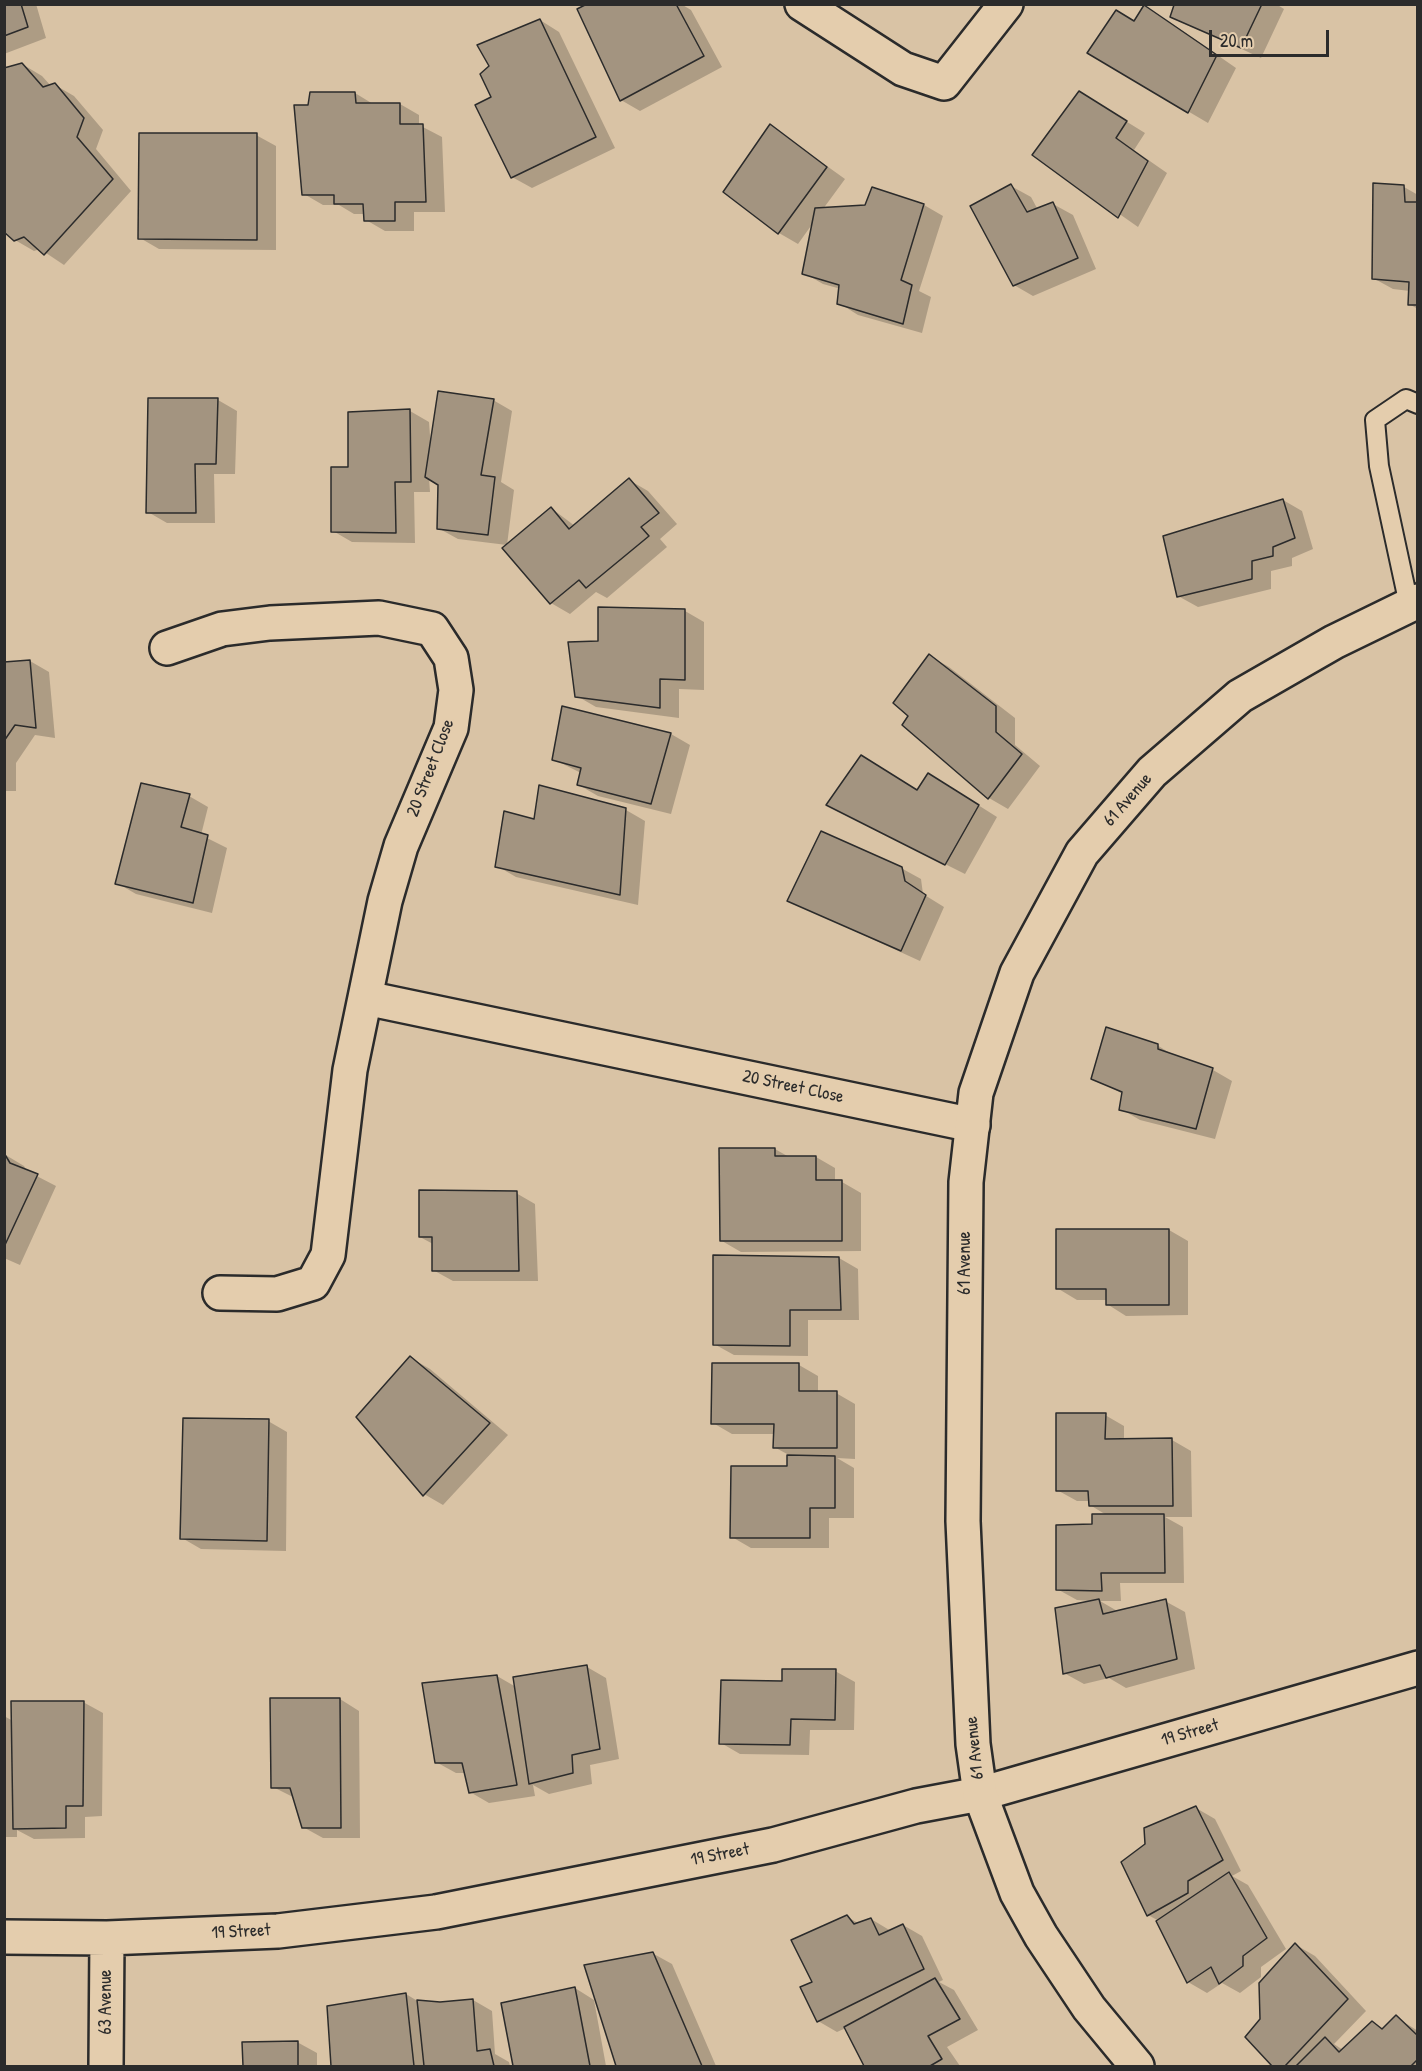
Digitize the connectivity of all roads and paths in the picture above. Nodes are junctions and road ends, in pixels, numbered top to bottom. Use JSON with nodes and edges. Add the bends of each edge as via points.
{"nodes":[{"id":1,"x":802,"y":4,"type":"edge"},
{"id":2,"x":1006,"y":4,"type":"edge"},
{"id":3,"x":1418,"y":404,"type":"edge"},
{"id":4,"x":1413,"y":603,"type":"edge"},
{"id":5,"x":167,"y":648,"type":"dead end"},
{"id":6,"x":366,"y":998,"type":"junction"},
{"id":7,"x":973,"y":1125,"type":"junction"},
{"id":8,"x":220,"y":1293,"type":"dead end"},
{"id":9,"x":1418,"y":1668,"type":"edge"},
{"id":10,"x":980,"y":1794,"type":"junction"},
{"id":11,"x":4,"y":1937,"type":"edge"},
{"id":12,"x":107,"y":1938,"type":"junction"},
{"id":13,"x":106,"y":2067,"type":"edge"},
{"id":14,"x":1137,"y":2067,"type":"edge"}],
"edges":[{"from":1,"to":2,"type":"street","via":[[903,69],[944,83]]},
{"from":3,"to":4,"type":"lane","name":"61 Avenue","via":[[1406,399],[1376,420],[1379,466]]},
{"from":4,"to":7,"type":"street","name":"61 Avenue","via":[[1334,642],[1240,696],[1152,771],[1082,853],[1017,973],[976,1093]]},
{"from":5,"to":6,"type":"street","name":"20 Street Close","via":[[222,629],[379,618],[432,629],[452,658],[456,690],[452,728],[401,846],[385,901]]},
{"from":6,"to":7,"type":"street","name":"20 Street Close"},
{"from":6,"to":8,"type":"street","name":"20 Street Close","via":[[350,1070],[328,1255],[313,1283],[278,1294]]},
{"from":7,"to":10,"type":"street","name":"61 Avenue","via":[[966,1182],[963,1521],[973,1744]]},
{"from":9,"to":10,"type":"street","name":"19 Street"},
{"from":10,"to":12,"type":"street","name":"19 Street","via":[[916,1806],[773,1845],[435,1912],[278,1931]]},
{"from":10,"to":14,"type":"street","name":"61 Avenue","via":[[1017,1893],[1041,1936],[1089,2008]]},
{"from":11,"to":12,"type":"street","name":"19 Street"},
{"from":12,"to":13,"type":"street","name":"63 Avenue"}]}
